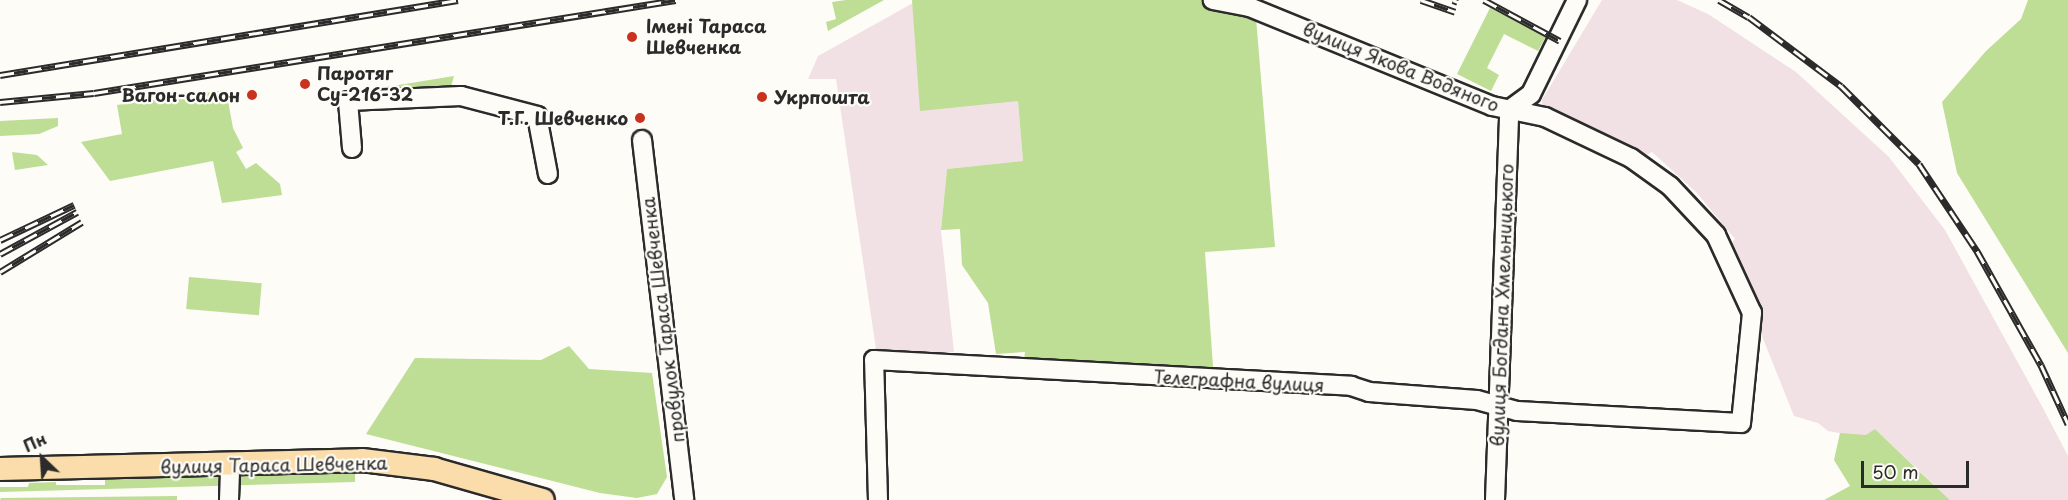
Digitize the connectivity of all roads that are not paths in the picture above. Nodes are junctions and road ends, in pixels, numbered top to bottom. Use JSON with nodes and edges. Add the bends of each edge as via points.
{"nodes":[{"id":1,"x":1213,"y":0,"type":"edge"},
{"id":2,"x":1577,"y":0,"type":"edge"},
{"id":3,"x":1509,"y":110,"type":"junction"},
{"id":4,"x":642,"y":140,"type":"dead end"},
{"id":5,"x":352,"y":148,"type":"dead end"},
{"id":6,"x":548,"y":174,"type":"dead end"},
{"id":7,"x":1497,"y":406,"type":"junction"},
{"id":8,"x":1741,"y":423,"type":"joint"},
{"id":9,"x":230,"y":465,"type":"junction"},
{"id":10,"x":0,"y":469,"type":"edge"},
{"id":11,"x":229,"y":500,"type":"edge"},
{"id":12,"x":543,"y":500,"type":"edge"},
{"id":13,"x":684,"y":500,"type":"edge"},
{"id":14,"x":878,"y":500,"type":"edge"},
{"id":15,"x":1495,"y":500,"type":"edge"}],
"edges":[{"from":1,"to":3,"type":"street","name":"вулиця Якова Водяного","via":[[1249,7]]},
{"from":2,"to":3,"type":"street","via":[[1531,94]]},
{"from":3,"to":7,"type":"street","name":"вулиця Богдана Хмельницького"},
{"from":3,"to":8,"type":"street","name":"вулиця Якова Водяного","via":[[1545,117],[1631,158],[1670,186],[1716,235],[1752,313]]},
{"from":4,"to":13,"type":"street","name":"провулок Тараса Шевченка"},
{"from":5,"to":6,"type":"street","via":[[348,101],[461,96],[537,116]]},
{"from":7,"to":8,"type":"street","name":"Телеграфна вулиця","via":[[1517,411]]},
{"from":7,"to":14,"type":"street","name":"Телеграфна вулиця","via":[[1477,400],[1370,392],[1351,386],[874,360]]},
{"from":7,"to":15,"type":"street","name":"вулиця Богдана Хмельницького"},
{"from":9,"to":10,"type":"main road","name":"вулиця Тараса Шевченка"},
{"from":9,"to":11,"type":"street"},
{"from":9,"to":12,"type":"main road","name":"вулиця Тараса Шевченка","via":[[400,463]]}]}
